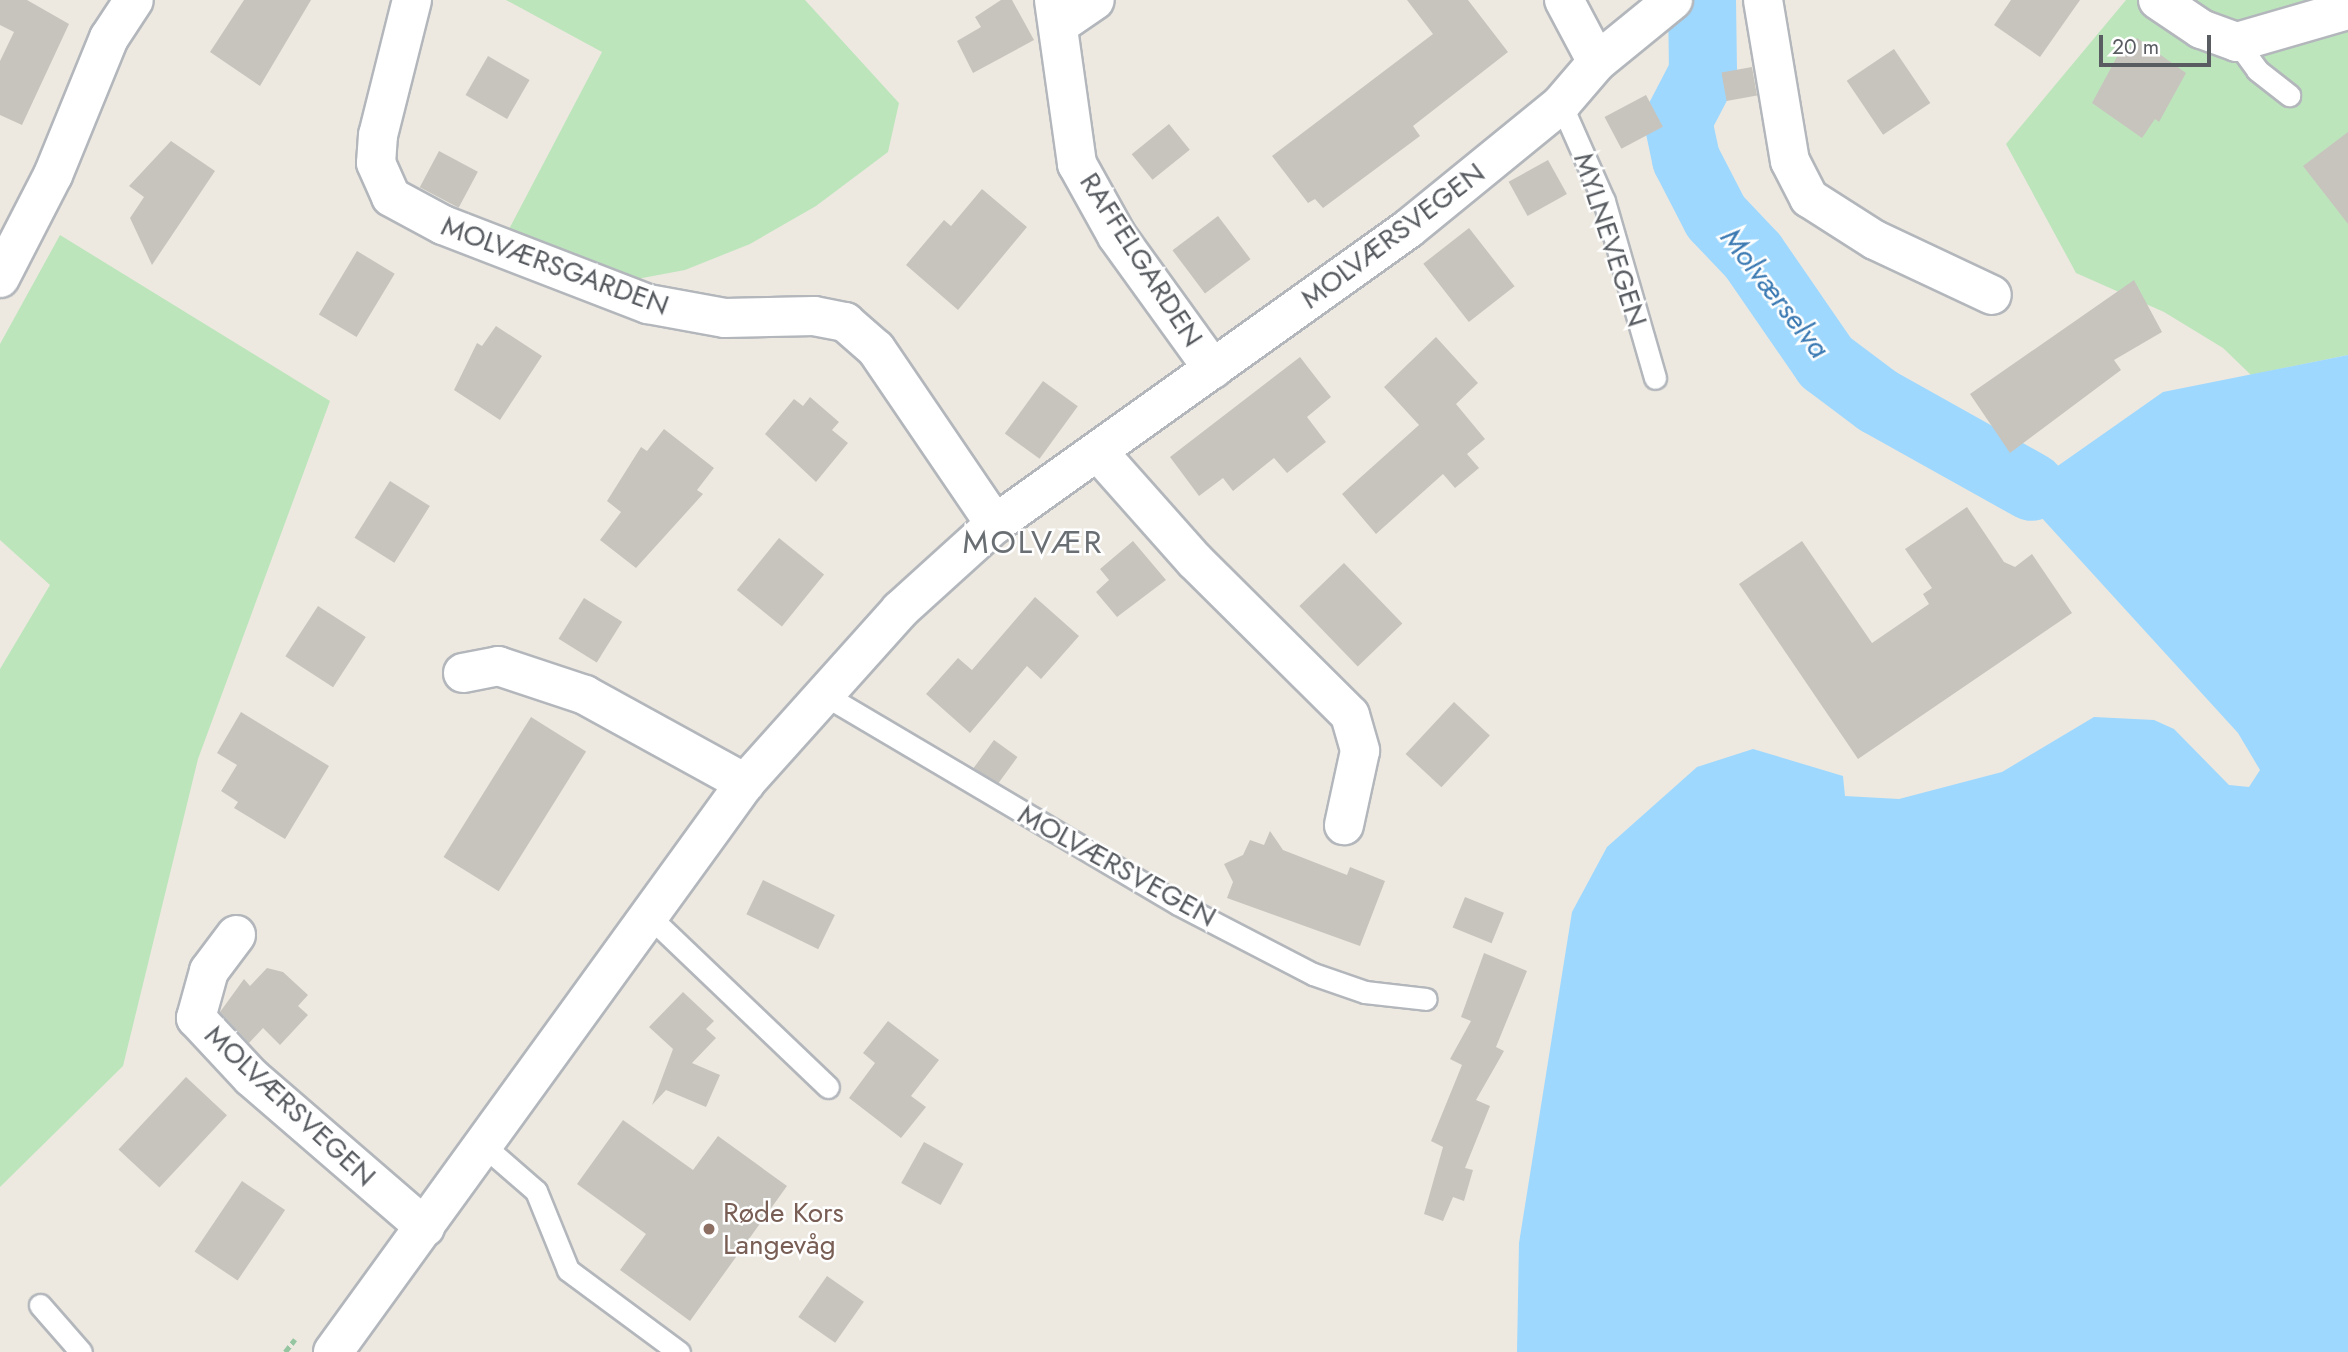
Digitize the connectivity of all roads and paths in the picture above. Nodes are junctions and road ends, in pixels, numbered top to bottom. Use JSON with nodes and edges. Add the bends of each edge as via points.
{"nodes":[{"id":1,"x":134,"y":0,"type":"edge"},
{"id":2,"x":412,"y":0,"type":"edge"},
{"id":3,"x":1096,"y":0,"type":"edge"},
{"id":4,"x":1564,"y":0,"type":"edge"},
{"id":5,"x":1673,"y":0,"type":"edge"},
{"id":6,"x":1763,"y":0,"type":"edge"},
{"id":7,"x":2158,"y":0,"type":"edge"},
{"id":8,"x":2348,"y":10,"type":"edge"},
{"id":9,"x":1057,"y":12,"type":"edge"},
{"id":10,"x":2237,"y":42,"type":"junction"},
{"id":11,"x":1597,"y":62,"type":"junction"},
{"id":12,"x":2289,"y":95,"type":"dead end"},
{"id":13,"x":1561,"y":104,"type":"junction"},
{"id":14,"x":0,"y":278,"type":"edge"},
{"id":15,"x":1992,"y":295,"type":"dead end"},
{"id":16,"x":1213,"y":369,"type":"junction"},
{"id":17,"x":1655,"y":378,"type":"dead end"},
{"id":18,"x":1098,"y":453,"type":"junction"},
{"id":19,"x":995,"y":524,"type":"junction"},
{"id":20,"x":463,"y":673,"type":"dead end"},
{"id":21,"x":822,"y":694,"type":"junction"},
{"id":22,"x":745,"y":783,"type":"junction"},
{"id":23,"x":1343,"y":825,"type":"dead end"},
{"id":24,"x":650,"y":917,"type":"junction"},
{"id":25,"x":236,"y":935,"type":"dead end"},
{"id":26,"x":1426,"y":999,"type":"dead end"},
{"id":27,"x":828,"y":1087,"type":"dead end"},
{"id":28,"x":483,"y":1145,"type":"junction"},
{"id":29,"x":425,"y":1227,"type":"junction"},
{"id":30,"x":40,"y":1305,"type":"dead end"},
{"id":31,"x":81,"y":1352,"type":"edge"},
{"id":32,"x":333,"y":1352,"type":"edge"},
{"id":33,"x":680,"y":1352,"type":"edge"}],
"edges":[{"from":1,"to":14,"type":"street","via":[[109,38],[53,175]]},
{"from":2,"to":19,"type":"street","name":"MOLVÆRSGARDEN","via":[[378,135],[376,163],[391,197],[443,225],[648,304],[725,318],[814,316],[845,322],[876,349]]},
{"from":3,"to":9,"type":"street","name":"RAFFELGARDEN"},
{"from":4,"to":11,"type":"street"},
{"from":5,"to":11,"type":"street","name":"MOLVÆRSVEGEN"},
{"from":6,"to":15,"type":"street","via":[[1790,161],[1809,198],[1875,240]]},
{"from":7,"to":10,"type":"street","via":[[2201,29]]},
{"from":8,"to":10,"type":"street"},
{"from":9,"to":16,"type":"street","name":"RAFFELGARDEN","via":[[1077,164],[1118,236]]},
{"from":10,"to":12,"type":"lane","via":[[2257,70]]},
{"from":11,"to":13,"type":"street","name":"MOLVÆRSVEGEN"},
{"from":13,"to":16,"type":"street","name":"MOLVÆRSVEGEN","via":[[1408,229]]},
{"from":13,"to":17,"type":"lane","name":"MYLNEVEGEN","via":[[1604,201]]},
{"from":16,"to":18,"type":"street","name":"MOLVÆRSVEGEN"},
{"from":18,"to":19,"type":"street","name":"MOLVÆRSVEGEN"},
{"from":18,"to":23,"type":"street","via":[[1350,715],[1360,751]]},
{"from":19,"to":21,"type":"street","name":"MOLVÆRSVEGEN","via":[[900,610]]},
{"from":20,"to":22,"type":"street","via":[[498,666],[585,695]]},
{"from":21,"to":22,"type":"street","name":"MOLVÆRSVEGEN"},
{"from":21,"to":26,"type":"lane","name":"MOLVÆRSVEGEN","via":[[1178,904],[1313,974],[1365,992]]},
{"from":22,"to":24,"type":"street","name":"MOLVÆRSVEGEN"},
{"from":24,"to":27,"type":"lane"},
{"from":24,"to":28,"type":"street","name":"MOLVÆRSVEGEN"},
{"from":25,"to":29,"type":"street","name":"MOLVÆRSVEGEN","via":[[209,971],[196,1018],[251,1077]]},
{"from":28,"to":29,"type":"street","name":"MOLVÆRSVEGEN"},
{"from":28,"to":33,"type":"lane","via":[[536,1191],[568,1270]]},
{"from":29,"to":32,"type":"street","name":"MOLVÆRSVEGEN"},
{"from":30,"to":31,"type":"lane"}]}
